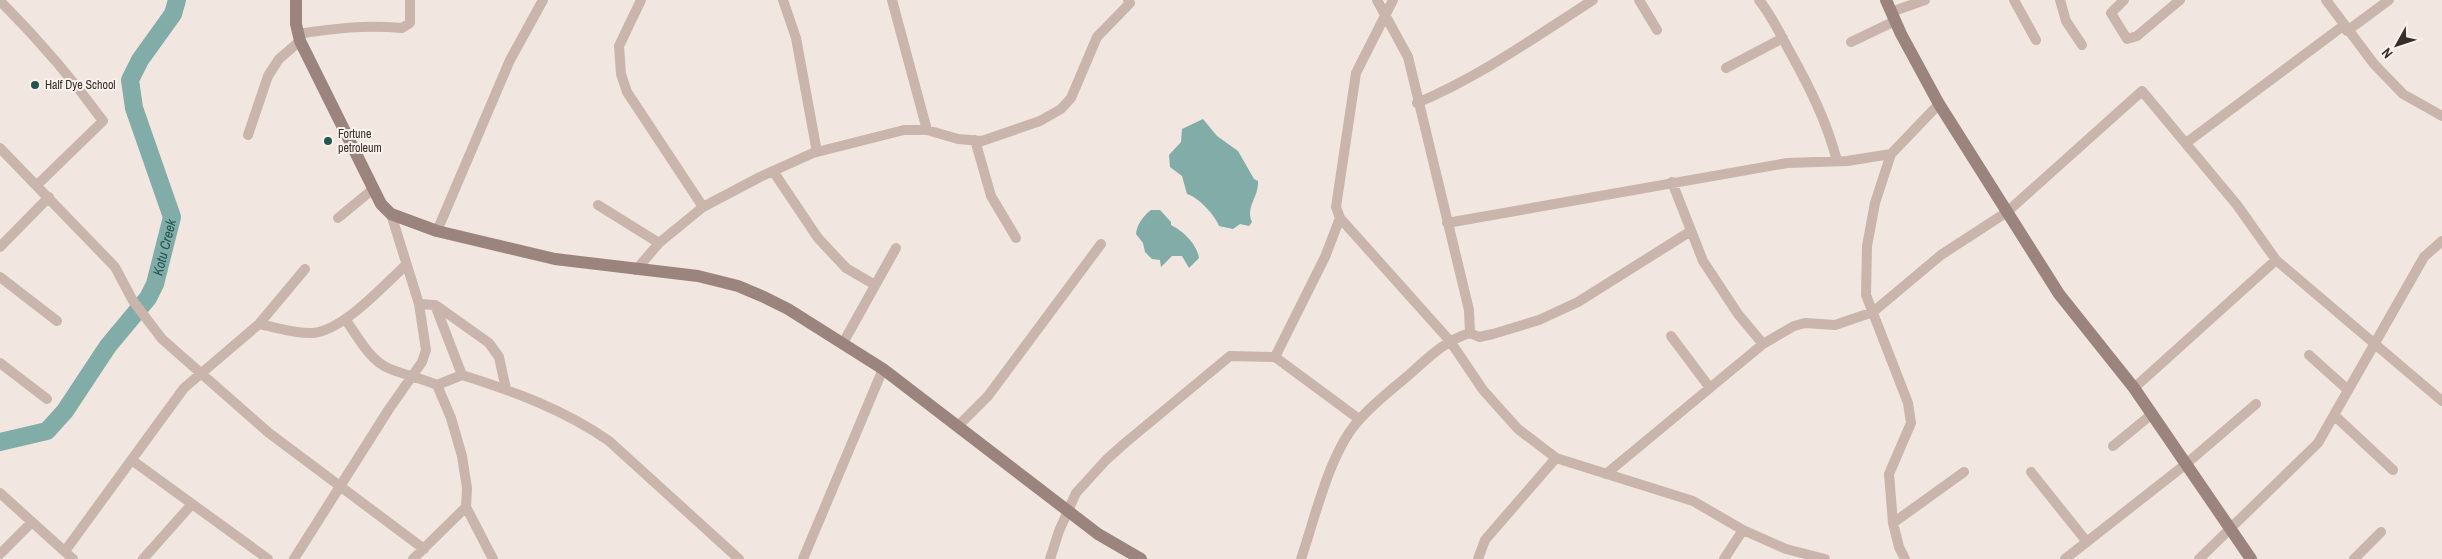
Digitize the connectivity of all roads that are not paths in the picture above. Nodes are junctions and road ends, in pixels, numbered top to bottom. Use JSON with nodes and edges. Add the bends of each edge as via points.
{"nodes":[{"id":1,"x":296,"y":0,"type":"edge"},
{"id":2,"x":410,"y":0,"type":"edge"},
{"id":3,"x":543,"y":0,"type":"edge"},
{"id":4,"x":641,"y":0,"type":"edge"},
{"id":5,"x":783,"y":0,"type":"edge"},
{"id":6,"x":892,"y":0,"type":"edge"},
{"id":7,"x":1128,"y":0,"type":"edge"},
{"id":8,"x":1377,"y":0,"type":"edge"},
{"id":9,"x":1393,"y":0,"type":"edge"},
{"id":10,"x":1639,"y":0,"type":"edge"},
{"id":11,"x":1759,"y":0,"type":"edge"},
{"id":12,"x":1886,"y":0,"type":"edge"},
{"id":13,"x":1925,"y":0,"type":"edge"},
{"id":14,"x":2014,"y":0,"type":"edge"},
{"id":15,"x":2060,"y":0,"type":"edge"},
{"id":16,"x":2124,"y":0,"type":"edge"},
{"id":17,"x":2180,"y":0,"type":"edge"},
{"id":18,"x":2326,"y":0,"type":"edge"},
{"id":19,"x":2389,"y":0,"type":"edge"},
{"id":20,"x":1588,"y":1,"type":"edge"},
{"id":21,"x":0,"y":2,"type":"edge"},
{"id":22,"x":1385,"y":16,"type":"junction"},
{"id":23,"x":1893,"y":17,"type":"junction"},
{"id":24,"x":2345,"y":28,"type":"junction"},
{"id":25,"x":1657,"y":30,"type":"dead end"},
{"id":26,"x":299,"y":37,"type":"junction"},
{"id":27,"x":1783,"y":38,"type":"junction"},
{"id":28,"x":2036,"y":40,"type":"dead end"},
{"id":29,"x":1851,"y":42,"type":"dead end"},
{"id":30,"x":2082,"y":45,"type":"dead end"},
{"id":31,"x":1726,"y":68,"type":"dead end"},
{"id":32,"x":1417,"y":103,"type":"junction"},
{"id":33,"x":1939,"y":104,"type":"junction"},
{"id":34,"x":2442,"y":116,"type":"edge"},
{"id":35,"x":927,"y":130,"type":"junction"},
{"id":36,"x":248,"y":135,"type":"dead end"},
{"id":37,"x":975,"y":140,"type":"junction"},
{"id":38,"x":2186,"y":143,"type":"junction"},
{"id":39,"x":0,"y":148,"type":"edge"},
{"id":40,"x":817,"y":152,"type":"junction"},
{"id":41,"x":1891,"y":154,"type":"junction"},
{"id":42,"x":1837,"y":161,"type":"junction"},
{"id":43,"x":774,"y":171,"type":"junction"},
{"id":44,"x":1672,"y":182,"type":"junction"},
{"id":45,"x":37,"y":185,"type":"junction"},
{"id":46,"x":373,"y":189,"type":"junction"},
{"id":47,"x":49,"y":197,"type":"junction"},
{"id":48,"x":598,"y":205,"type":"dead end"},
{"id":49,"x":703,"y":207,"type":"junction"},
{"id":50,"x":2007,"y":212,"type":"junction"},
{"id":51,"x":391,"y":214,"type":"junction"},
{"id":52,"x":338,"y":218,"type":"dead end"},
{"id":53,"x":1340,"y":218,"type":"junction"},
{"id":54,"x":1447,"y":223,"type":"junction"},
{"id":55,"x":437,"y":231,"type":"junction"},
{"id":56,"x":1690,"y":231,"type":"junction"},
{"id":57,"x":1016,"y":238,"type":"dead end"},
{"id":58,"x":2442,"y":241,"type":"edge"},
{"id":59,"x":659,"y":243,"type":"junction"},
{"id":60,"x":1101,"y":244,"type":"dead end"},
{"id":61,"x":0,"y":247,"type":"edge"},
{"id":62,"x":896,"y":248,"type":"dead end"},
{"id":63,"x":2276,"y":260,"type":"junction"},
{"id":64,"x":406,"y":265,"type":"junction"},
{"id":65,"x":305,"y":269,"type":"dead end"},
{"id":66,"x":636,"y":270,"type":"junction"},
{"id":67,"x":0,"y":277,"type":"edge"},
{"id":68,"x":875,"y":285,"type":"junction"},
{"id":69,"x":418,"y":304,"type":"junction"},
{"id":70,"x":435,"y":305,"type":"junction"},
{"id":71,"x":1873,"y":312,"type":"junction"},
{"id":72,"x":345,"y":318,"type":"junction"},
{"id":73,"x":57,"y":321,"type":"dead end"},
{"id":74,"x":259,"y":324,"type":"junction"},
{"id":75,"x":1470,"y":333,"type":"junction"},
{"id":76,"x":1671,"y":336,"type":"dead end"},
{"id":77,"x":1450,"y":341,"type":"junction"},
{"id":78,"x":844,"y":344,"type":"junction"},
{"id":79,"x":1763,"y":344,"type":"junction"},
{"id":80,"x":2374,"y":345,"type":"junction"},
{"id":81,"x":2309,"y":355,"type":"dead end"},
{"id":82,"x":1275,"y":357,"type":"junction"},
{"id":83,"x":0,"y":363,"type":"edge"},
{"id":84,"x":883,"y":370,"type":"junction"},
{"id":85,"x":201,"y":374,"type":"junction"},
{"id":86,"x":462,"y":375,"type":"junction"},
{"id":87,"x":414,"y":376,"type":"junction"},
{"id":88,"x":436,"y":385,"type":"junction"},
{"id":89,"x":1710,"y":388,"type":"junction"},
{"id":90,"x":2134,"y":388,"type":"junction"},
{"id":91,"x":506,"y":389,"type":"junction"},
{"id":92,"x":2348,"y":390,"type":"junction"},
{"id":93,"x":47,"y":399,"type":"dead end"},
{"id":94,"x":2442,"y":401,"type":"edge"},
{"id":95,"x":2256,"y":404,"type":"dead end"},
{"id":96,"x":2152,"y":414,"type":"junction"},
{"id":97,"x":2334,"y":415,"type":"junction"},
{"id":98,"x":1359,"y":419,"type":"junction"},
{"id":99,"x":958,"y":426,"type":"junction"},
{"id":100,"x":2113,"y":446,"type":"dead end"},
{"id":101,"x":1556,"y":458,"type":"junction"},
{"id":102,"x":133,"y":461,"type":"junction"},
{"id":103,"x":2186,"y":464,"type":"junction"},
{"id":104,"x":2393,"y":470,"type":"dead end"},
{"id":105,"x":1964,"y":472,"type":"dead end"},
{"id":106,"x":2031,"y":472,"type":"dead end"},
{"id":107,"x":1606,"y":474,"type":"junction"},
{"id":108,"x":340,"y":484,"type":"junction"},
{"id":109,"x":0,"y":493,"type":"edge"},
{"id":110,"x":192,"y":504,"type":"junction"},
{"id":111,"x":466,"y":507,"type":"junction"},
{"id":112,"x":1067,"y":510,"type":"junction"},
{"id":113,"x":32,"y":522,"type":"junction"},
{"id":114,"x":1893,"y":523,"type":"junction"},
{"id":115,"x":1743,"y":530,"type":"junction"},
{"id":116,"x":2230,"y":530,"type":"junction"},
{"id":117,"x":2381,"y":532,"type":"dead end"},
{"id":118,"x":2087,"y":542,"type":"junction"},
{"id":119,"x":424,"y":549,"type":"junction"},
{"id":120,"x":65,"y":551,"type":"junction"},
{"id":121,"x":0,"y":554,"type":"edge"},
{"id":122,"x":73,"y":559,"type":"edge"},
{"id":123,"x":143,"y":559,"type":"edge"},
{"id":124,"x":268,"y":559,"type":"edge"},
{"id":125,"x":294,"y":559,"type":"edge"},
{"id":126,"x":413,"y":559,"type":"edge"},
{"id":127,"x":493,"y":559,"type":"edge"},
{"id":128,"x":739,"y":559,"type":"edge"},
{"id":129,"x":802,"y":559,"type":"edge"},
{"id":130,"x":1050,"y":559,"type":"edge"},
{"id":131,"x":1141,"y":559,"type":"edge"},
{"id":132,"x":1301,"y":559,"type":"edge"},
{"id":133,"x":1478,"y":559,"type":"edge"},
{"id":134,"x":1724,"y":559,"type":"edge"},
{"id":135,"x":1825,"y":559,"type":"edge"},
{"id":136,"x":1905,"y":559,"type":"edge"},
{"id":137,"x":2065,"y":559,"type":"edge"},
{"id":138,"x":2199,"y":559,"type":"edge"},
{"id":139,"x":2251,"y":559,"type":"edge"},
{"id":140,"x":2354,"y":559,"type":"edge"}],
"edges":[{"from":1,"to":26,"type":"street"},
{"from":2,"to":26,"type":"street","via":[[410,23],[402,28],[343,26]]},
{"from":3,"to":55,"type":"street","via":[[510,60]]},
{"from":4,"to":49,"type":"street","via":[[619,46],[621,74],[627,92]]},
{"from":5,"to":40,"type":"street","via":[[796,38]]},
{"from":6,"to":35,"type":"street"},
{"from":7,"to":37,"type":"street","via":[[1130,3],[1097,36],[1071,98],[1062,109],[1040,122],[982,141]]},
{"from":8,"to":22,"type":"street"},
{"from":9,"to":22,"type":"street"},
{"from":10,"to":25,"type":"street"},
{"from":11,"to":27,"type":"street"},
{"from":12,"to":23,"type":"street"},
{"from":13,"to":23,"type":"street"},
{"from":14,"to":28,"type":"street"},
{"from":15,"to":30,"type":"street","via":[[2066,21]]},
{"from":16,"to":17,"type":"street","via":[[2111,13],[2126,39],[2137,36]]},
{"from":18,"to":24,"type":"street"},
{"from":19,"to":24,"type":"street"},
{"from":20,"to":32,"type":"street","via":[[1488,69]]},
{"from":21,"to":45,"type":"street","via":[[43,44],[104,121]]},
{"from":22,"to":32,"type":"street","via":[[1408,58]]},
{"from":22,"to":53,"type":"street","via":[[1356,73],[1336,207]]},
{"from":23,"to":29,"type":"street"},
{"from":23,"to":33,"type":"street"},
{"from":24,"to":34,"type":"street","via":[[2403,94]]},
{"from":24,"to":38,"type":"street"},
{"from":26,"to":36,"type":"street","via":[[268,76]]},
{"from":26,"to":46,"type":"street"},
{"from":27,"to":31,"type":"street"},
{"from":27,"to":42,"type":"street","via":[[1812,93]]},
{"from":32,"to":54,"type":"street"},
{"from":33,"to":41,"type":"street"},
{"from":33,"to":50,"type":"street"},
{"from":35,"to":37,"type":"street"},
{"from":35,"to":40,"type":"street","via":[[904,130]]},
{"from":37,"to":57,"type":"street","via":[[991,196]]},
{"from":38,"to":50,"type":"street","via":[[2142,91]]},
{"from":38,"to":63,"type":"street","via":[[2237,205]]},
{"from":39,"to":45,"type":"street"},
{"from":40,"to":43,"type":"street"},
{"from":41,"to":42,"type":"street"},
{"from":41,"to":71,"type":"street","via":[[1875,203],[1867,246],[1865,286]]},
{"from":42,"to":44,"type":"street","via":[[1787,163]]},
{"from":43,"to":49,"type":"street"},
{"from":43,"to":68,"type":"street","via":[[818,238],[846,268]]},
{"from":44,"to":54,"type":"street"},
{"from":44,"to":56,"type":"street"},
{"from":45,"to":47,"type":"street"},
{"from":46,"to":51,"type":"street"},
{"from":46,"to":52,"type":"street"},
{"from":47,"to":61,"type":"street"},
{"from":47,"to":85,"type":"street","via":[[115,267],[133,301],[162,339]]},
{"from":48,"to":59,"type":"street"},
{"from":49,"to":59,"type":"street"},
{"from":50,"to":71,"type":"street","via":[[1941,255]]},
{"from":50,"to":90,"type":"street","via":[[2059,294]]},
{"from":51,"to":55,"type":"street"},
{"from":51,"to":64,"type":"street"},
{"from":53,"to":77,"type":"street"},
{"from":53,"to":82,"type":"street","via":[[1326,257]]},
{"from":54,"to":75,"type":"street","via":[[1469,310]]},
{"from":55,"to":66,"type":"street","via":[[555,259]]},
{"from":56,"to":75,"type":"street","via":[[1578,302],[1539,320],[1492,334],[1478,337]]},
{"from":56,"to":79,"type":"street","via":[[1712,274],[1738,314]]},
{"from":58,"to":80,"type":"street","via":[[2424,257]]},
{"from":59,"to":66,"type":"street"},
{"from":60,"to":99,"type":"street","via":[[1000,381]]},
{"from":62,"to":68,"type":"street"},
{"from":63,"to":80,"type":"street"},
{"from":63,"to":90,"type":"street"},
{"from":64,"to":69,"type":"street"},
{"from":64,"to":72,"type":"street"},
{"from":65,"to":74,"type":"street"},
{"from":66,"to":78,"type":"street","via":[[698,276],[738,286],[788,309]]},
{"from":67,"to":73,"type":"street"},
{"from":68,"to":78,"type":"street"},
{"from":69,"to":70,"type":"street"},
{"from":69,"to":87,"type":"street","via":[[426,350]]},
{"from":70,"to":86,"type":"street"},
{"from":70,"to":91,"type":"street","via":[[489,343],[499,356]]},
{"from":71,"to":79,"type":"street","via":[[1835,325],[1805,323],[1794,326]]},
{"from":71,"to":114,"type":"street","via":[[1908,403],[1911,422],[1889,474]]},
{"from":72,"to":74,"type":"street","via":[[332,327],[312,333]]},
{"from":72,"to":87,"type":"street","via":[[374,358],[388,368]]},
{"from":74,"to":85,"type":"street"},
{"from":75,"to":77,"type":"street"},
{"from":76,"to":89,"type":"street"},
{"from":77,"to":98,"type":"street"},
{"from":77,"to":101,"type":"street","via":[[1484,390],[1518,429]]},
{"from":78,"to":84,"type":"street"},
{"from":79,"to":89,"type":"street"},
{"from":80,"to":92,"type":"street"},
{"from":80,"to":94,"type":"street"},
{"from":81,"to":92,"type":"street"},
{"from":82,"to":98,"type":"street"},
{"from":82,"to":112,"type":"street","via":[[1230,356],[1106,460],[1076,494]]},
{"from":83,"to":93,"type":"street"},
{"from":84,"to":99,"type":"street"},
{"from":84,"to":129,"type":"street"},
{"from":85,"to":102,"type":"street","via":[[184,388]]},
{"from":85,"to":108,"type":"street","via":[[270,433]]},
{"from":86,"to":88,"type":"street"},
{"from":86,"to":91,"type":"street"},
{"from":87,"to":88,"type":"street"},
{"from":87,"to":108,"type":"street"},
{"from":88,"to":111,"type":"street","via":[[451,418],[462,456]]},
{"from":89,"to":107,"type":"street"},
{"from":90,"to":96,"type":"street"},
{"from":91,"to":128,"type":"street","via":[[569,416],[609,441]]},
{"from":92,"to":97,"type":"street"},
{"from":95,"to":103,"type":"street"},
{"from":96,"to":100,"type":"street"},
{"from":96,"to":103,"type":"street"},
{"from":97,"to":104,"type":"street"},
{"from":97,"to":116,"type":"street","via":[[2318,442]]},
{"from":98,"to":132,"type":"street","via":[[1336,458]]},
{"from":99,"to":112,"type":"street"},
{"from":101,"to":107,"type":"street"},
{"from":101,"to":133,"type":"street","via":[[1485,540]]},
{"from":102,"to":110,"type":"street"},
{"from":102,"to":120,"type":"street"},
{"from":103,"to":116,"type":"street"},
{"from":103,"to":118,"type":"street"},
{"from":105,"to":114,"type":"street"},
{"from":106,"to":118,"type":"street"},
{"from":107,"to":115,"type":"street","via":[[1693,501]]},
{"from":108,"to":119,"type":"street"},
{"from":108,"to":125,"type":"street"},
{"from":109,"to":113,"type":"street"},
{"from":110,"to":123,"type":"street"},
{"from":110,"to":124,"type":"street"},
{"from":111,"to":119,"type":"street"},
{"from":111,"to":127,"type":"street"},
{"from":112,"to":130,"type":"street"},
{"from":112,"to":131,"type":"street","via":[[1098,534]]},
{"from":113,"to":120,"type":"street"},
{"from":113,"to":121,"type":"street"},
{"from":114,"to":136,"type":"street"},
{"from":115,"to":134,"type":"street"},
{"from":115,"to":135,"type":"street","via":[[1786,549]]},
{"from":116,"to":138,"type":"street"},
{"from":116,"to":139,"type":"street"},
{"from":117,"to":140,"type":"street"},
{"from":118,"to":137,"type":"street"},
{"from":119,"to":126,"type":"street"},
{"from":120,"to":122,"type":"street"}]}
